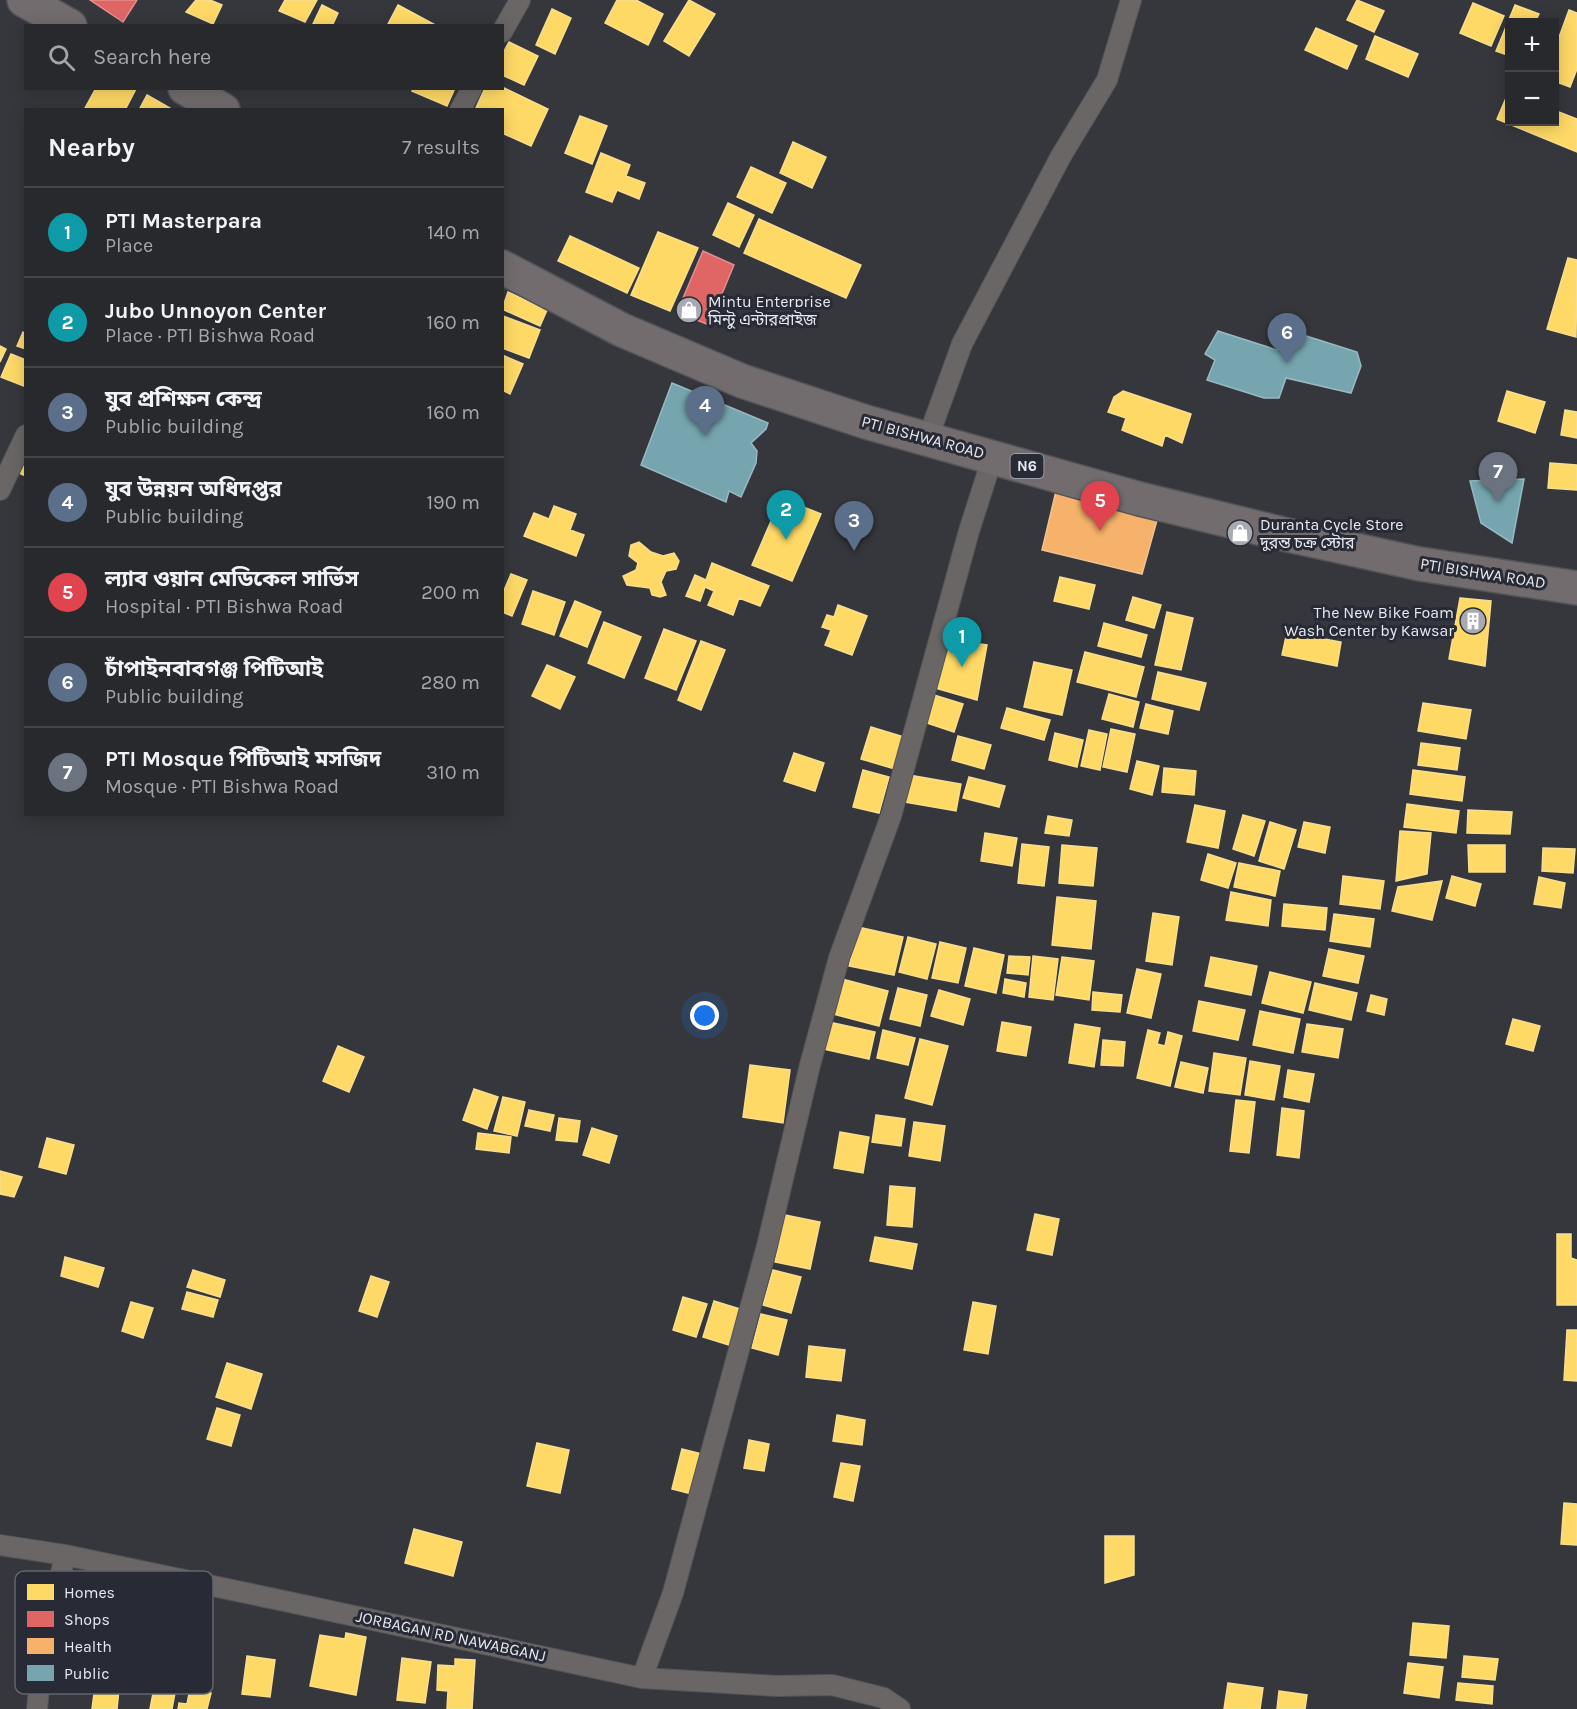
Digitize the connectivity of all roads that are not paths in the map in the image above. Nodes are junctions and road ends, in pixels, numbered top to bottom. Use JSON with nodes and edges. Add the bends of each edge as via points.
{"nodes":[{"id":1,"x":24,"y":0,"type":"edge"},
{"id":2,"x":520,"y":0,"type":"edge"},
{"id":3,"x":1131,"y":0,"type":"edge"},
{"id":4,"x":66,"y":24,"type":"edge"},
{"id":5,"x":504,"y":28,"type":"edge"},
{"id":6,"x":189,"y":90,"type":"edge"},
{"id":7,"x":471,"y":90,"type":"edge"},
{"id":8,"x":221,"y":108,"type":"edge"},
{"id":9,"x":461,"y":108,"type":"edge"},
{"id":10,"x":504,"y":268,"type":"edge"},
{"id":11,"x":928,"y":438,"type":"junction"},
{"id":12,"x":24,"y":439,"type":"edge"},
{"id":13,"x":993,"y":456,"type":"junction"},
{"id":14,"x":0,"y":490,"type":"edge"},
{"id":15,"x":1577,"y":588,"type":"edge"},
{"id":16,"x":0,"y":1545,"type":"edge"},
{"id":17,"x":64,"y":1555,"type":"junction"},
{"id":18,"x":61,"y":1571,"type":"edge"},
{"id":19,"x":139,"y":1571,"type":"edge"},
{"id":20,"x":213,"y":1587,"type":"edge"},
{"id":21,"x":642,"y":1678,"type":"junction"},
{"id":22,"x":38,"y":1694,"type":"edge"},
{"id":23,"x":37,"y":1709,"type":"edge"},
{"id":24,"x":900,"y":1709,"type":"edge"}],
"edges":[{"from":1,"to":4,"type":"highway"},
{"from":2,"to":5,"type":"street"},
{"from":3,"to":11,"type":"street","via":[[1107,80],[1061,156],[962,344]]},
{"from":6,"to":8,"type":"highway"},
{"from":7,"to":9,"type":"street"},
{"from":10,"to":11,"type":"highway","name":"PTI BISHWA ROAD","number":"N6","via":[[622,330],[742,381]]},
{"from":11,"to":13,"type":"highway","name":"PTI BISHWA ROAD","number":"N6"},
{"from":12,"to":14,"type":"street"},
{"from":13,"to":15,"type":"highway","name":"PTI BISHWA ROAD","number":"N6","via":[[1140,499],[1283,534],[1419,564]]},
{"from":13,"to":21,"type":"street","via":[[891,816],[839,958],[768,1246],[676,1581]]},
{"from":16,"to":17,"type":"street","name":"JORBAGAN RD NAWABGANJ"},
{"from":17,"to":18,"type":"street"},
{"from":17,"to":19,"type":"street","name":"JORBAGAN RD NAWABGANJ"},
{"from":20,"to":21,"type":"street","name":"JORBAGAN RD NAWABGANJ"},
{"from":21,"to":24,"type":"street","name":"JORBAGAN RD NAWABGANJ","via":[[777,1686],[832,1685],[884,1698]]},
{"from":22,"to":23,"type":"street"}]}
